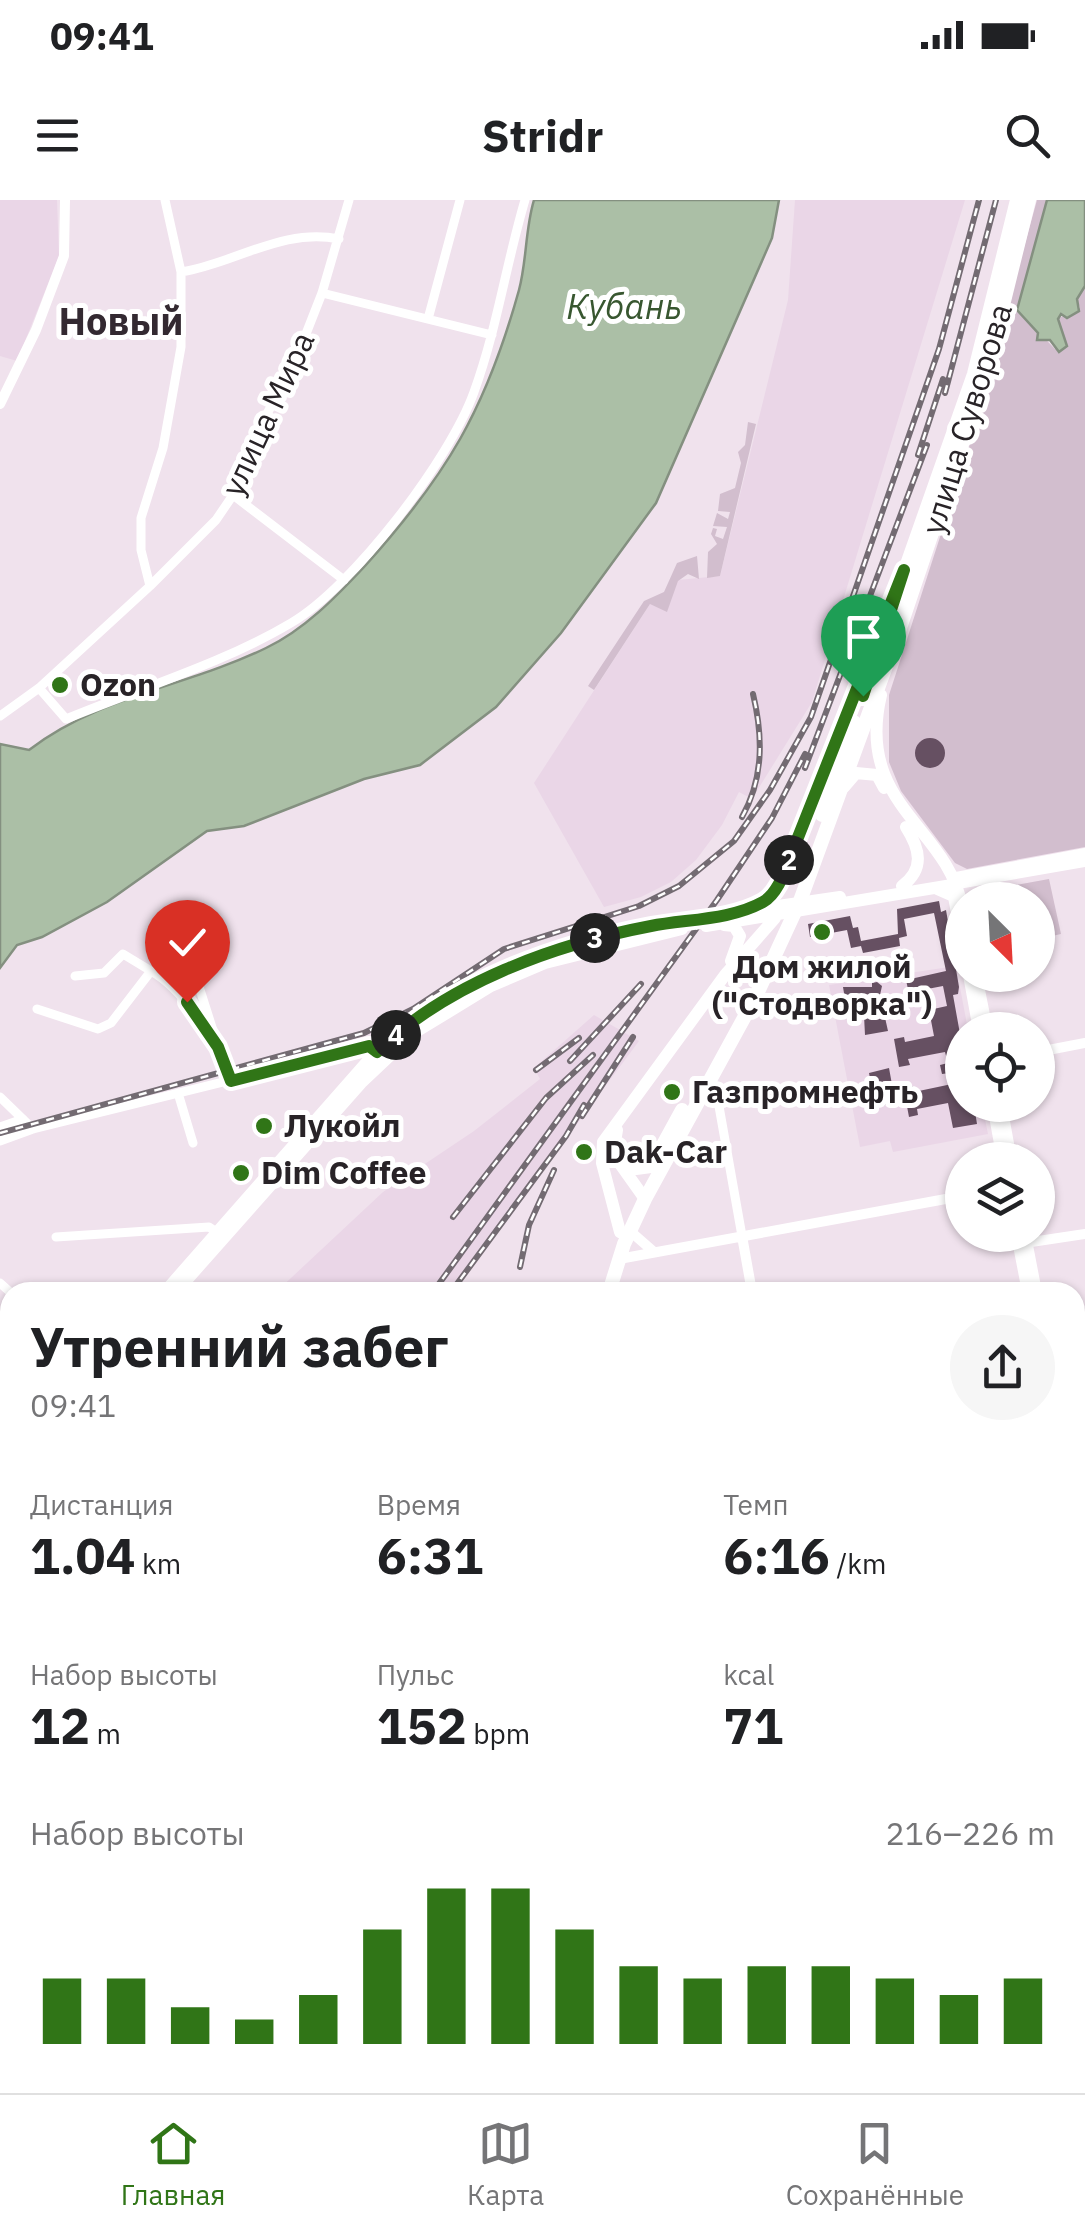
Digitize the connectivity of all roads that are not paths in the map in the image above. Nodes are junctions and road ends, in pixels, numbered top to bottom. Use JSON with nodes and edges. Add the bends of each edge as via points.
{"nodes":[{"id":1,"x":65,"y":200,"type":"edge"},
{"id":2,"x":165,"y":200,"type":"edge"},
{"id":3,"x":350,"y":200,"type":"edge"},
{"id":4,"x":460,"y":200,"type":"edge"},
{"id":5,"x":525,"y":200,"type":"edge"},
{"id":6,"x":1017,"y":200,"type":"edge"},
{"id":7,"x":1029,"y":200,"type":"edge"},
{"id":8,"x":339,"y":239,"type":"junction"},
{"id":9,"x":181,"y":272,"type":"junction"},
{"id":10,"x":322,"y":293,"type":"junction"},
{"id":11,"x":428,"y":319,"type":"junction"},
{"id":12,"x":492,"y":335,"type":"junction"},
{"id":13,"x":0,"y":404,"type":"edge"},
{"id":14,"x":233,"y":495,"type":"junction"},
{"id":15,"x":904,"y":570,"type":"junction"},
{"id":16,"x":344,"y":580,"type":"junction"},
{"id":17,"x":150,"y":586,"type":"junction"},
{"id":18,"x":890,"y":654,"type":"junction"},
{"id":19,"x":39,"y":688,"type":"junction"},
{"id":20,"x":0,"y":716,"type":"edge"},
{"id":21,"x":834,"y":800,"type":"junction"},
{"id":22,"x":1085,"y":853,"type":"edge"},
{"id":23,"x":1085,"y":862,"type":"edge"},
{"id":24,"x":957,"y":881,"type":"junction"},
{"id":25,"x":902,"y":886,"type":"junction"},
{"id":26,"x":926,"y":890,"type":"junction"},
{"id":27,"x":945,"y":893,"type":"edge"},
{"id":28,"x":735,"y":912,"type":"junction"},
{"id":29,"x":777,"y":916,"type":"junction"},
{"id":30,"x":716,"y":924,"type":"junction"},
{"id":31,"x":182,"y":933,"type":"dead end"},
{"id":32,"x":150,"y":970,"type":"junction"},
{"id":33,"x":725,"y":975,"type":"junction"},
{"id":34,"x":75,"y":976,"type":"dead end"},
{"id":35,"x":37,"y":1009,"type":"dead end"},
{"id":36,"x":1085,"y":1043,"type":"edge"},
{"id":37,"x":218,"y":1047,"type":"junction"},
{"id":38,"x":1055,"y":1049,"type":"edge"},
{"id":39,"x":380,"y":1056,"type":"junction"},
{"id":40,"x":231,"y":1081,"type":"junction"},
{"id":41,"x":178,"y":1093,"type":"junction"},
{"id":42,"x":717,"y":1095,"type":"dead end"},
{"id":43,"x":0,"y":1097,"type":"edge"},
{"id":44,"x":23,"y":1119,"type":"junction"},
{"id":45,"x":0,"y":1126,"type":"edge"},
{"id":46,"x":33,"y":1129,"type":"junction"},
{"id":47,"x":676,"y":1131,"type":"junction"},
{"id":48,"x":0,"y":1141,"type":"edge"},
{"id":49,"x":192,"y":1142,"type":"dead end"},
{"id":50,"x":610,"y":1157,"type":"junction"},
{"id":51,"x":651,"y":1167,"type":"junction"},
{"id":52,"x":642,"y":1195,"type":"junction"},
{"id":53,"x":945,"y":1199,"type":"edge"},
{"id":54,"x":625,"y":1232,"type":"junction"},
{"id":55,"x":1085,"y":1234,"type":"edge"},
{"id":56,"x":221,"y":1236,"type":"junction"},
{"id":57,"x":742,"y":1236,"type":"junction"},
{"id":58,"x":1055,"y":1236,"type":"edge"},
{"id":59,"x":56,"y":1237,"type":"dead end"},
{"id":60,"x":654,"y":1252,"type":"junction"},
{"id":61,"x":1022,"y":1252,"type":"edge"},
{"id":62,"x":1025,"y":1252,"type":"edge"},
{"id":63,"x":615,"y":1258,"type":"junction"},
{"id":64,"x":176,"y":1282,"type":"edge"},
{"id":65,"x":184,"y":1282,"type":"edge"},
{"id":66,"x":604,"y":1282,"type":"edge"},
{"id":67,"x":611,"y":1282,"type":"edge"},
{"id":68,"x":750,"y":1282,"type":"edge"},
{"id":69,"x":1026,"y":1282,"type":"edge"},
{"id":70,"x":1033,"y":1282,"type":"edge"}],
"edges":[{"from":1,"to":13,"type":"street","via":[[64,256]]},
{"from":2,"to":9,"type":"street"},
{"from":3,"to":8,"type":"street","name":"улица Мира"},
{"from":4,"to":11,"type":"street"},
{"from":5,"to":12,"type":"street"},
{"from":6,"to":15,"type":"main road","name":"улица Суворова","via":[[974,374]]},
{"from":7,"to":18,"type":"main road","name":"улица Суворова","via":[[987,370]]},
{"from":8,"to":9,"type":"street","via":[[294,238]]},
{"from":8,"to":10,"type":"street","name":"улица Мира"},
{"from":9,"to":17,"type":"street","via":[[182,347],[163,448],[141,518]]},
{"from":10,"to":11,"type":"street"},
{"from":10,"to":14,"type":"street","name":"улица Мира","via":[[293,367],[244,455]]},
{"from":11,"to":12,"type":"street"},
{"from":12,"to":16,"type":"street","via":[[448,448]]},
{"from":14,"to":16,"type":"street"},
{"from":14,"to":17,"type":"street","name":"улица Мира"},
{"from":15,"to":21,"type":"main road","name":"улица Суворова"},
{"from":15,"to":28,"type":"main road","name":"улица Суворова","via":[[777,887],[766,900]]},
{"from":16,"to":19,"type":"street","via":[[293,622],[66,718]]},
{"from":17,"to":19,"type":"street","name":"улица Мира"},
{"from":18,"to":21,"type":"main road","name":"улица Суворова"},
{"from":18,"to":24,"type":"main road","via":[[878,709],[888,784]]},
{"from":19,"to":20,"type":"street","name":"улица Мира"},
{"from":21,"to":25,"type":"main road","via":[[856,773],[880,780],[918,851],[915,875]]},
{"from":21,"to":47,"type":"main road","name":"улица Суворова","via":[[763,963]]},
{"from":22,"to":24,"type":"street"},
{"from":23,"to":24,"type":"street"},
{"from":24,"to":25,"type":"main road"},
{"from":24,"to":26,"type":"main road"},
{"from":25,"to":28,"type":"main road"},
{"from":26,"to":27,"type":"street"},
{"from":26,"to":29,"type":"main road"},
{"from":28,"to":39,"type":"main road","via":[[608,935],[528,960],[440,1006]]},
{"from":29,"to":30,"type":"main road"},
{"from":29,"to":33,"type":"main road"},
{"from":30,"to":33,"type":"main road","via":[[734,926],[740,936]]},
{"from":30,"to":39,"type":"main road","via":[[600,946],[514,975]]},
{"from":31,"to":37,"type":"street"},
{"from":32,"to":34,"type":"street","via":[[123,954],[104,973]]},
{"from":32,"to":35,"type":"street","via":[[111,1023],[98,1030]]},
{"from":32,"to":37,"type":"street","via":[[168,980]]},
{"from":33,"to":50,"type":"main road","via":[[624,1114]]},
{"from":36,"to":38,"type":"street"},
{"from":37,"to":40,"type":"street"},
{"from":39,"to":40,"type":"street","via":[[369,1046]]},
{"from":39,"to":56,"type":"main road"},
{"from":40,"to":41,"type":"street"},
{"from":41,"to":46,"type":"street"},
{"from":41,"to":49,"type":"street"},
{"from":42,"to":57,"type":"street"},
{"from":43,"to":44,"type":"street"},
{"from":44,"to":45,"type":"street"},
{"from":44,"to":46,"type":"street"},
{"from":46,"to":48,"type":"street"},
{"from":47,"to":51,"type":"main road","name":"улица Суворова"},
{"from":47,"to":52,"type":"main road","name":"улица Суворова"},
{"from":50,"to":51,"type":"main road","via":[[636,1170]]},
{"from":50,"to":52,"type":"main road"},
{"from":50,"to":54,"type":"main road"},
{"from":51,"to":52,"type":"main road","name":"улица Суворова"},
{"from":52,"to":54,"type":"main road","name":"улица Суворова"},
{"from":53,"to":57,"type":"street"},
{"from":54,"to":60,"type":"street"},
{"from":54,"to":63,"type":"main road","name":"улица Суворова"},
{"from":55,"to":58,"type":"street"},
{"from":56,"to":59,"type":"street","via":[[210,1227]]},
{"from":56,"to":64,"type":"main road"},
{"from":56,"to":65,"type":"main road"},
{"from":57,"to":60,"type":"street"},
{"from":57,"to":68,"type":"street"},
{"from":60,"to":63,"type":"street"},
{"from":61,"to":69,"type":"street"},
{"from":62,"to":70,"type":"main road"},
{"from":63,"to":66,"type":"main road","name":"улица Суворова"},
{"from":63,"to":67,"type":"main road","name":"улица Суворова"}]}
